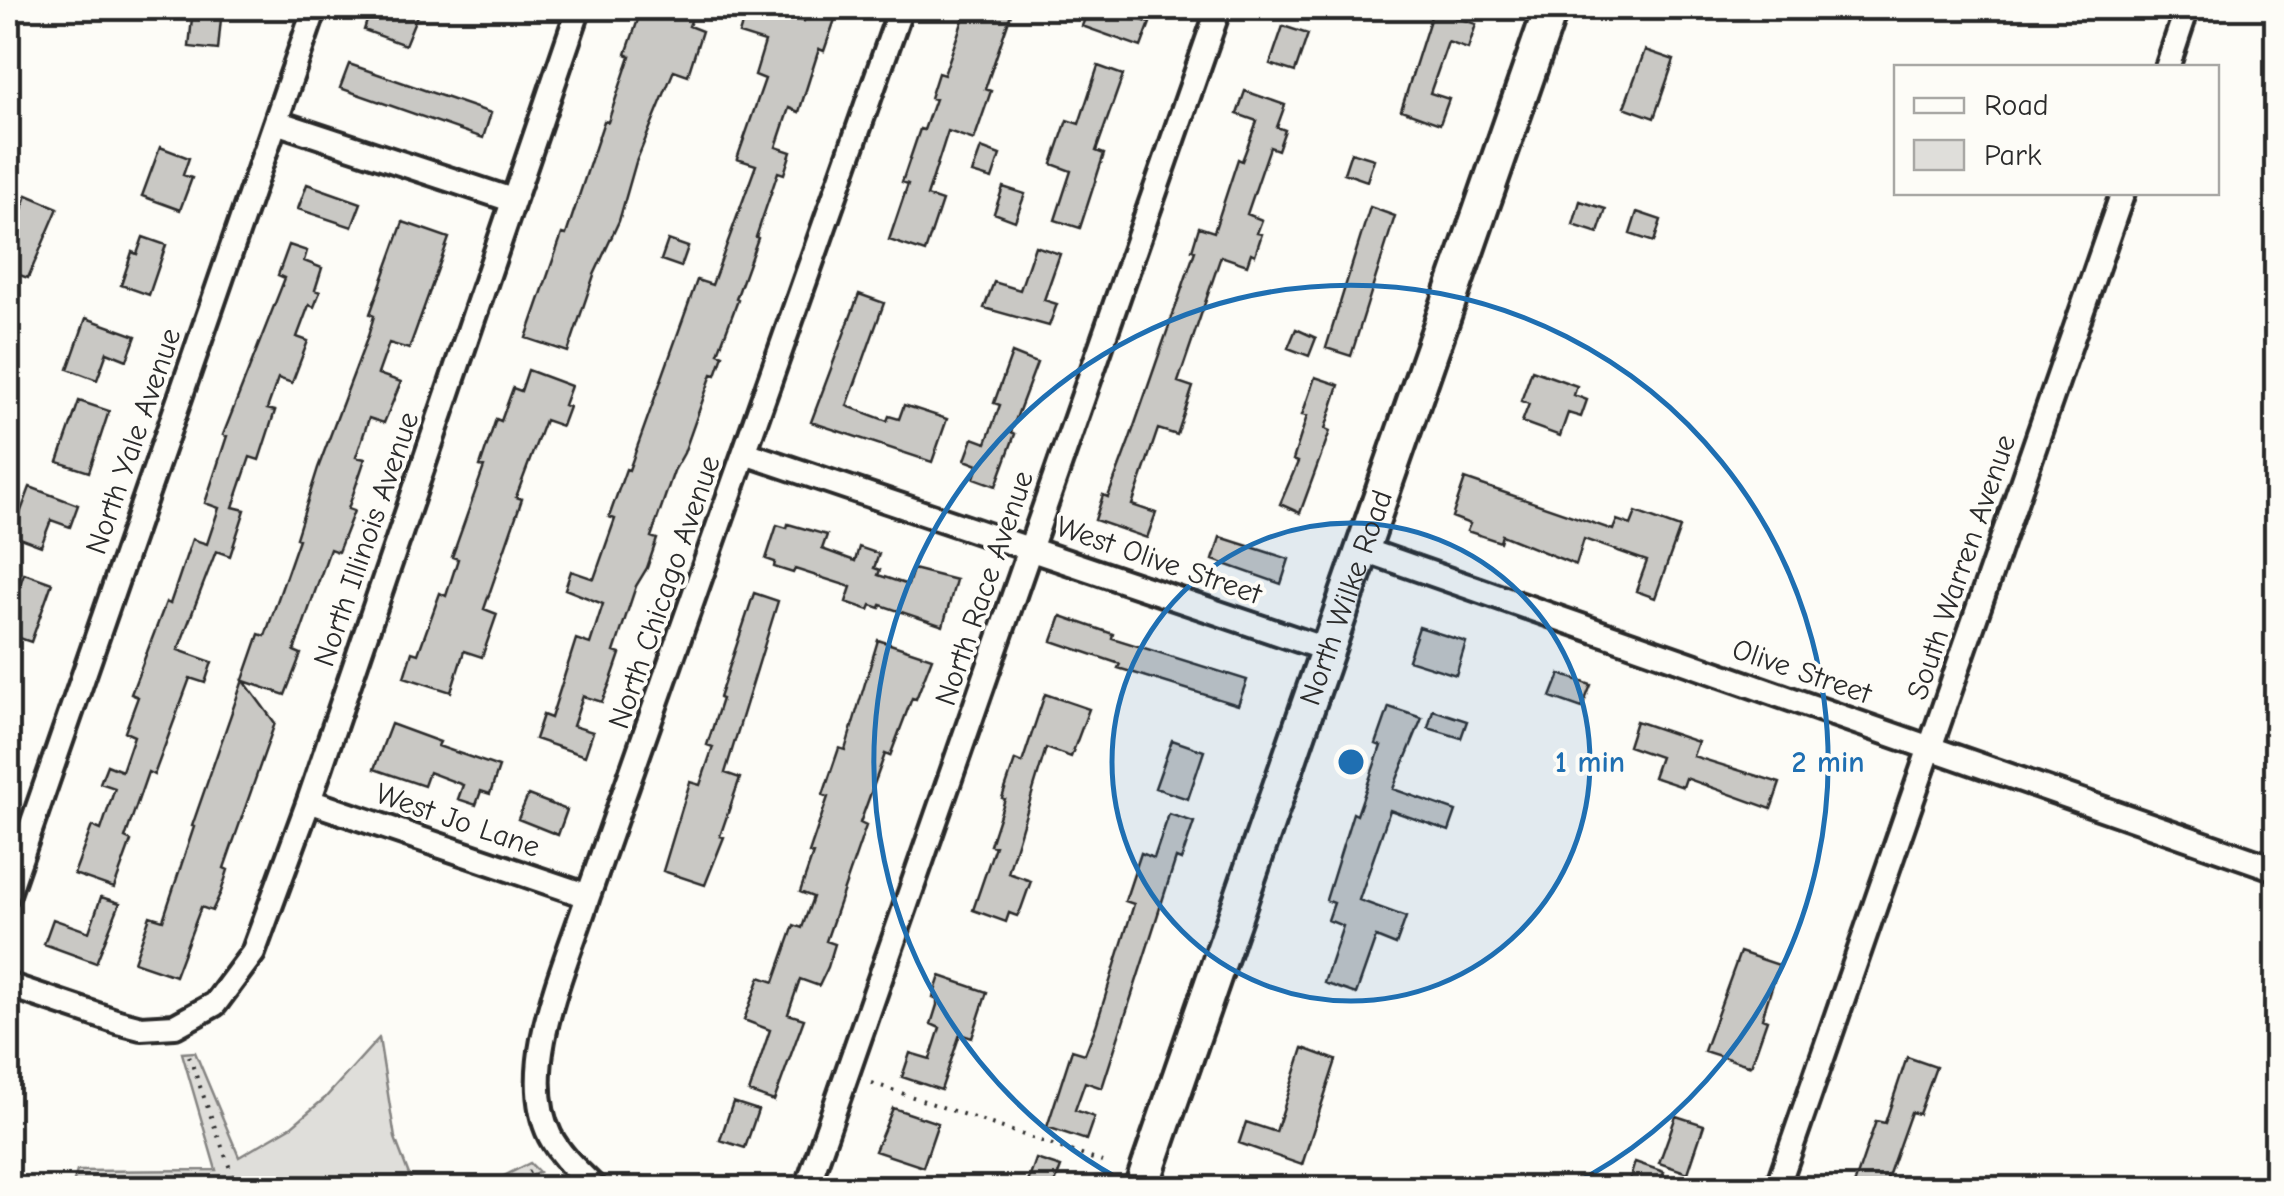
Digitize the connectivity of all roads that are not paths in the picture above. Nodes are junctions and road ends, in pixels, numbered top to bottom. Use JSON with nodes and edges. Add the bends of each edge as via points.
{"nodes":[{"id":1,"x":315,"y":8,"type":"edge"},
{"id":2,"x":580,"y":8,"type":"edge"},
{"id":3,"x":901,"y":8,"type":"edge"},
{"id":4,"x":1219,"y":8,"type":"edge"},
{"id":5,"x":1551,"y":8,"type":"edge"},
{"id":6,"x":2187,"y":8,"type":"edge"},
{"id":7,"x":2167,"y":65,"type":"edge"},
{"id":8,"x":276,"y":122,"type":"junction"},
{"id":9,"x":2122,"y":195,"type":"edge"},
{"id":10,"x":512,"y":200,"type":"junction"},
{"id":11,"x":745,"y":453,"type":"junction"},
{"id":12,"x":1030,"y":547,"type":"junction"},
{"id":13,"x":1364,"y":550,"type":"junction"},
{"id":14,"x":1326,"y":650,"type":"junction"},
{"id":15,"x":1930,"y":748,"type":"junction"},
{"id":16,"x":309,"y":801,"type":"junction"},
{"id":17,"x":2276,"y":869,"type":"edge"},
{"id":18,"x":8,"y":894,"type":"edge"},
{"id":19,"x":588,"y":896,"type":"junction"},
{"id":20,"x":8,"y":985,"type":"edge"},
{"id":21,"x":595,"y":1188,"type":"edge"},
{"id":22,"x":807,"y":1188,"type":"edge"},
{"id":23,"x":1141,"y":1188,"type":"edge"},
{"id":24,"x":1778,"y":1188,"type":"edge"}],
"edges":[{"from":1,"to":8,"type":"street","name":"North Yale Avenue"},
{"from":2,"to":10,"type":"street","name":"North Illinois Avenue"},
{"from":3,"to":11,"type":"street","name":"North Chicago Avenue"},
{"from":4,"to":12,"type":"street","name":"North Race Avenue"},
{"from":5,"to":13,"type":"street","name":"North Wilke Road"},
{"from":6,"to":7,"type":"street"},
{"from":8,"to":10,"type":"street"},
{"from":8,"to":18,"type":"street","name":"North Yale Avenue"},
{"from":9,"to":15,"type":"street","name":"South Warren Avenue"},
{"from":10,"to":16,"type":"street","name":"North Illinois Avenue"},
{"from":11,"to":12,"type":"street","name":"West Olive Street"},
{"from":11,"to":19,"type":"street","name":"North Chicago Avenue"},
{"from":12,"to":14,"type":"street","name":"West Olive Street"},
{"from":12,"to":22,"type":"street","name":"North Race Avenue"},
{"from":13,"to":14,"type":"street","name":"North Wilke Road"},
{"from":13,"to":15,"type":"street","name":"Olive Street"},
{"from":14,"to":23,"type":"street","name":"North Wilke Road"},
{"from":15,"to":17,"type":"street","name":"Olive Street"},
{"from":15,"to":24,"type":"street","name":"South Warren Avenue"},
{"from":16,"to":19,"type":"street","name":"West Jo Lane"},
{"from":16,"to":20,"type":"street","name":"North Illinois Avenue","via":[[253,954],[215,1004],[174,1026],[142,1028]]},
{"from":19,"to":21,"type":"street","name":"North Chicago Avenue","via":[[539,1066],[549,1134]]}]}
